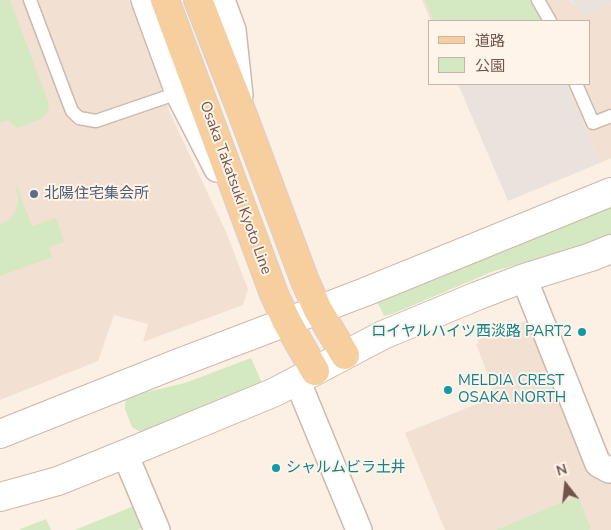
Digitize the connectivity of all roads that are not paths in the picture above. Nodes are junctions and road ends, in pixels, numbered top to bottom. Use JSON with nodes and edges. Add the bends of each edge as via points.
{"nodes":[{"id":1,"x":30,"y":0,"type":"edge"},
{"id":2,"x":144,"y":0,"type":"edge"},
{"id":3,"x":165,"y":0,"type":"edge"},
{"id":4,"x":198,"y":0,"type":"edge"},
{"id":5,"x":222,"y":0,"type":"edge"},
{"id":6,"x":538,"y":0,"type":"edge"},
{"id":7,"x":549,"y":20,"type":"edge"},
{"id":8,"x":576,"y":85,"type":"edge"},
{"id":9,"x":178,"y":93,"type":"junction"},
{"id":10,"x":241,"y":110,"type":"junction"},
{"id":11,"x":611,"y":116,"type":"edge"},
{"id":12,"x":611,"y":192,"type":"edge"},
{"id":13,"x":252,"y":236,"type":"junction"},
{"id":14,"x":611,"y":249,"type":"edge"},
{"id":15,"x":524,"y":278,"type":"junction"},
{"id":16,"x":318,"y":310,"type":"junction"},
{"id":17,"x":286,"y":322,"type":"junction"},
{"id":18,"x":345,"y":355,"type":"junction"},
{"id":19,"x":306,"y":376,"type":"junction"},
{"id":20,"x":0,"y":434,"type":"edge"},
{"id":21,"x":125,"y":454,"type":"junction"},
{"id":22,"x":611,"y":470,"type":"edge"},
{"id":23,"x":0,"y":497,"type":"edge"},
{"id":24,"x":157,"y":530,"type":"edge"},
{"id":25,"x":359,"y":530,"type":"edge"}],
"edges":[{"from":1,"to":9,"type":"lane","via":[[68,101],[79,118],[96,121]]},
{"from":2,"to":9,"type":"street"},
{"from":3,"to":13,"type":"main road","name":"Osaka Takatsuki Kyoto Line"},
{"from":4,"to":10,"type":"main road"},
{"from":5,"to":10,"type":"street","via":[[234,30]]},
{"from":6,"to":7,"type":"lane"},
{"from":8,"to":11,"type":"lane","via":[[593,123]]},
{"from":9,"to":13,"type":"street"},
{"from":10,"to":16,"type":"main road"},
{"from":12,"to":16,"type":"street"},
{"from":13,"to":17,"type":"main road","name":"Osaka Takatsuki Kyoto Line"},
{"from":14,"to":15,"type":"street"},
{"from":15,"to":18,"type":"street","via":[[383,335]]},
{"from":15,"to":22,"type":"street","via":[[598,464]]},
{"from":16,"to":17,"type":"street"},
{"from":16,"to":18,"type":"main road"},
{"from":17,"to":19,"type":"main road","name":"Osaka Takatsuki Kyoto Line"},
{"from":17,"to":20,"type":"street"},
{"from":18,"to":19,"type":"street"},
{"from":19,"to":21,"type":"street"},
{"from":19,"to":25,"type":"street"},
{"from":21,"to":23,"type":"street","via":[[58,481]]},
{"from":21,"to":24,"type":"street"}]}
